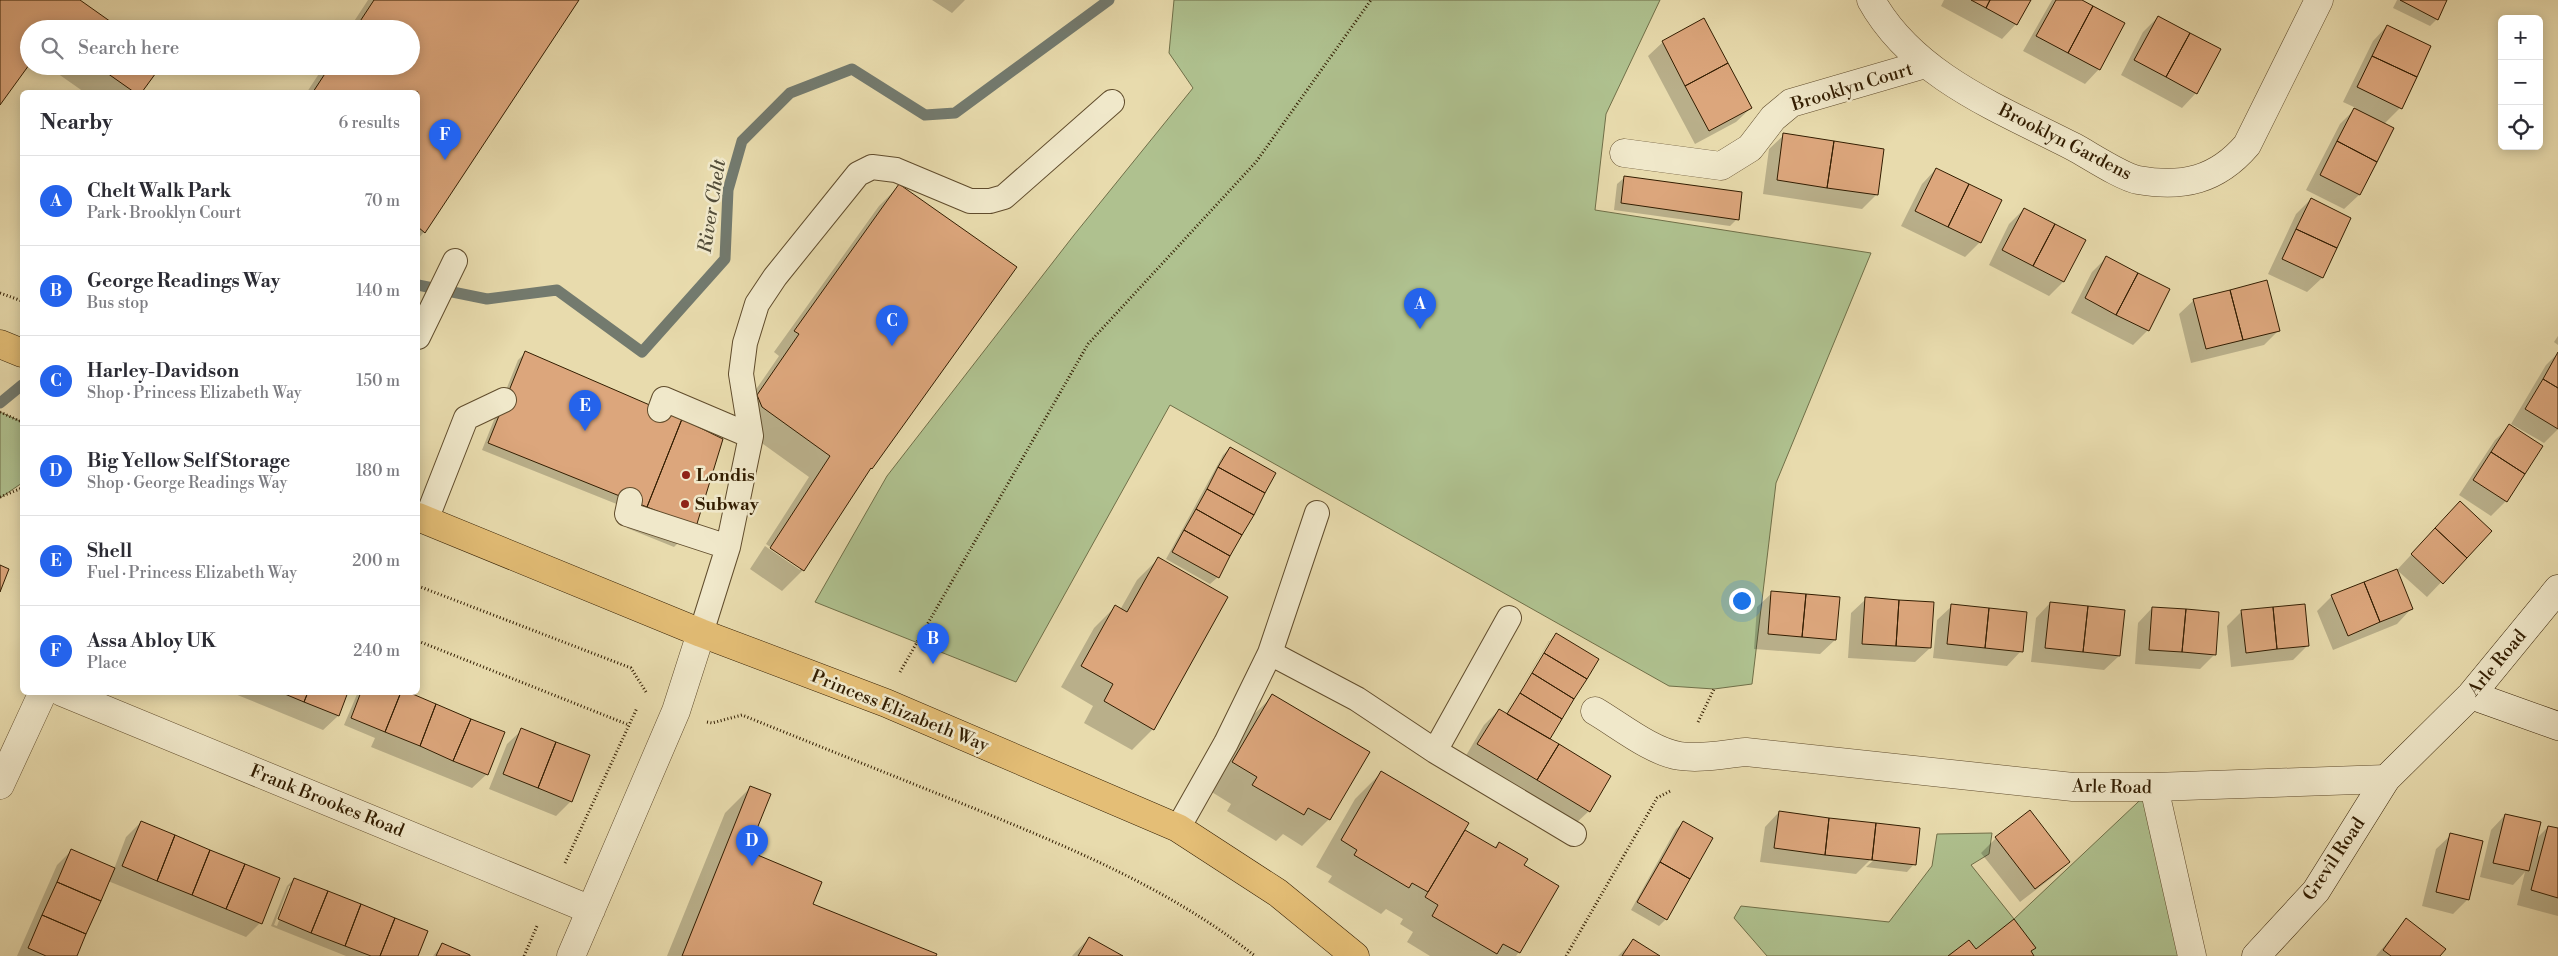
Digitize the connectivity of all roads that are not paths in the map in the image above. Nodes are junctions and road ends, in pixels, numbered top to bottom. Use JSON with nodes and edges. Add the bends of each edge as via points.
{"nodes":[{"id":1,"x":1871,"y":0,"type":"edge"},
{"id":2,"x":2319,"y":0,"type":"edge"},
{"id":3,"x":1925,"y":64,"type":"junction"},
{"id":4,"x":1112,"y":102,"type":"dead end"},
{"id":5,"x":1624,"y":153,"type":"dead end"},
{"id":6,"x":454,"y":262,"type":"dead end"},
{"id":7,"x":420,"y":332,"type":"edge"},
{"id":8,"x":0,"y":344,"type":"edge"},
{"id":9,"x":20,"y":352,"type":"edge"},
{"id":10,"x":504,"y":400,"type":"dead end"},
{"id":11,"x":660,"y":410,"type":"dead end"},
{"id":12,"x":752,"y":436,"type":"junction"},
{"id":13,"x":630,"y":500,"type":"dead end"},
{"id":14,"x":1317,"y":513,"type":"dead end"},
{"id":15,"x":422,"y":518,"type":"edge"},
{"id":16,"x":728,"y":546,"type":"junction"},
{"id":17,"x":2558,"y":589,"type":"edge"},
{"id":18,"x":1509,"y":618,"type":"dead end"},
{"id":19,"x":701,"y":633,"type":"junction"},
{"id":20,"x":1270,"y":652,"type":"junction"},
{"id":21,"x":42,"y":695,"type":"edge"},
{"id":22,"x":69,"y":695,"type":"edge"},
{"id":23,"x":2471,"y":695,"type":"junction"},
{"id":24,"x":1595,"y":711,"type":"dead end"},
{"id":25,"x":2558,"y":726,"type":"edge"},
{"id":26,"x":1435,"y":751,"type":"junction"},
{"id":27,"x":2386,"y":779,"type":"junction"},
{"id":28,"x":0,"y":785,"type":"edge"},
{"id":29,"x":2154,"y":788,"type":"junction"},
{"id":30,"x":1178,"y":828,"type":"junction"},
{"id":31,"x":1574,"y":834,"type":"dead end"},
{"id":32,"x":591,"y":910,"type":"junction"},
{"id":33,"x":571,"y":956,"type":"edge"},
{"id":34,"x":1355,"y":956,"type":"edge"},
{"id":35,"x":2192,"y":956,"type":"edge"},
{"id":36,"x":2256,"y":956,"type":"edge"}],
"edges":[{"from":1,"to":3,"type":"street","name":"Brooklyn Gardens","via":[[1896,36]]},
{"from":2,"to":3,"type":"street","name":"Brooklyn Gardens","via":[[2247,145],[2218,172],[2180,183],[2136,180],[1958,87]]},
{"from":3,"to":5,"type":"street","name":"Brooklyn Court","via":[[1791,103],[1773,118],[1750,148],[1721,166]]},
{"from":4,"to":12,"type":"lane","via":[[1004,197],[990,201],[970,202],[896,170],[872,167],[858,174],[757,304],[745,344],[742,374]]},
{"from":6,"to":7,"type":"lane"},
{"from":8,"to":9,"type":"main road"},
{"from":10,"to":15,"type":"lane","via":[[466,418]]},
{"from":11,"to":12,"type":"lane","via":[[664,399]]},
{"from":12,"to":16,"type":"lane"},
{"from":13,"to":16,"type":"lane","via":[[627,514]]},
{"from":14,"to":20,"type":"lane"},
{"from":15,"to":19,"type":"main road","name":"Princess Elizabeth Way"},
{"from":16,"to":19,"type":"lane"},
{"from":17,"to":23,"type":"street","name":"Arle Road"},
{"from":18,"to":26,"type":"lane"},
{"from":19,"to":30,"type":"main road","name":"Princess Elizabeth Way","via":[[886,702]]},
{"from":19,"to":32,"type":"street","via":[[676,712]]},
{"from":20,"to":26,"type":"lane","via":[[1357,699]]},
{"from":20,"to":30,"type":"lane","via":[[1226,743]]},
{"from":21,"to":28,"type":"street"},
{"from":22,"to":32,"type":"street","name":"Frank Brookes Road"},
{"from":23,"to":25,"type":"street"},
{"from":23,"to":27,"type":"street","name":"Arle Road"},
{"from":24,"to":29,"type":"street","name":"Arle Road","via":[[1659,750],[1678,756],[1746,752],[2074,787]]},
{"from":26,"to":31,"type":"lane"},
{"from":27,"to":29,"type":"street","name":"Arle Road"},
{"from":27,"to":36,"type":"street","name":"Grevil Road","via":[[2316,891]]},
{"from":29,"to":35,"type":"street"},
{"from":30,"to":34,"type":"main road","name":"Princess Elizabeth Way","via":[[1278,893]]},
{"from":32,"to":33,"type":"street"}]}
